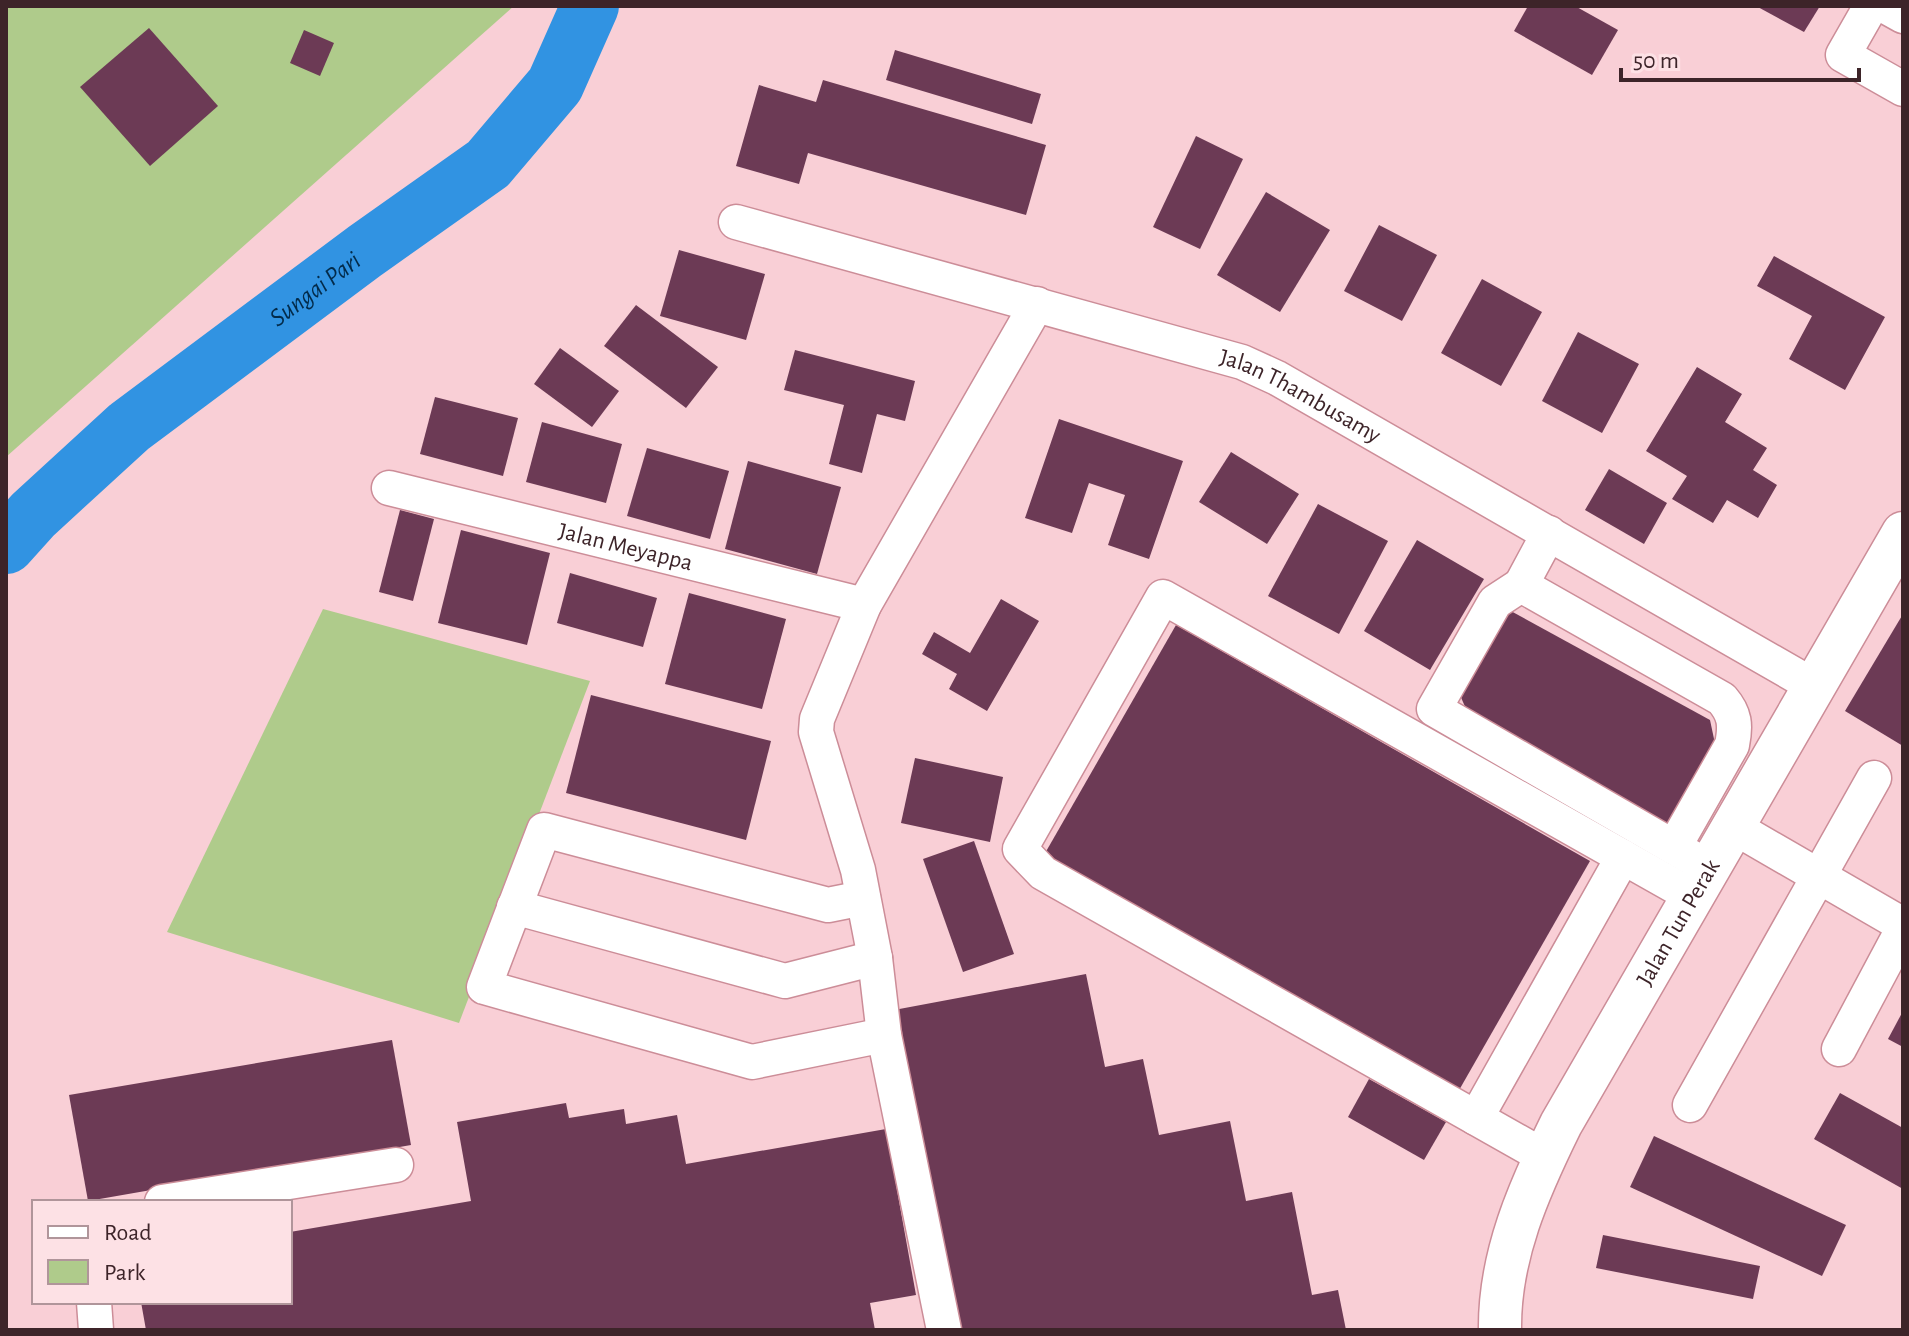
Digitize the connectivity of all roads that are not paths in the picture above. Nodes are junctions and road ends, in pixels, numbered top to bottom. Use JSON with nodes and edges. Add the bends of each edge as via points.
{"nodes":[{"id":1,"x":1871,"y":6,"type":"edge"},
{"id":2,"x":1885,"y":6,"type":"edge"},
{"id":3,"x":1903,"y":16,"type":"edge"},
{"id":4,"x":1903,"y":89,"type":"edge"},
{"id":5,"x":736,"y":222,"type":"dead end"},
{"id":6,"x":1037,"y":304,"type":"junction"},
{"id":7,"x":389,"y":488,"type":"dead end"},
{"id":8,"x":1549,"y":533,"type":"junction"},
{"id":9,"x":1903,"y":533,"type":"edge"},
{"id":10,"x":1521,"y":585,"type":"junction"},
{"id":11,"x":864,"y":605,"type":"junction"},
{"id":12,"x":1814,"y":686,"type":"junction"},
{"id":13,"x":1874,"y":778,"type":"dead end"},
{"id":14,"x":1732,"y":826,"type":"junction"},
{"id":15,"x":1623,"y":857,"type":"junction"},
{"id":16,"x":1691,"y":870,"type":"junction"},
{"id":17,"x":1818,"y":877,"type":"junction"},
{"id":18,"x":863,"y":898,"type":"junction"},
{"id":19,"x":514,"y":907,"type":"junction"},
{"id":20,"x":1903,"y":927,"type":"edge"},
{"id":21,"x":875,"y":958,"type":"junction"},
{"id":22,"x":884,"y":1035,"type":"junction"},
{"id":23,"x":1839,"y":1049,"type":"dead end"},
{"id":24,"x":1690,"y":1105,"type":"dead end"},
{"id":25,"x":1476,"y":1118,"type":"junction"},
{"id":26,"x":1545,"y":1157,"type":"junction"},
{"id":27,"x":396,"y":1165,"type":"dead end"},
{"id":28,"x":175,"y":1200,"type":"edge"},
{"id":29,"x":94,"y":1304,"type":"edge"},
{"id":30,"x":96,"y":1330,"type":"edge"},
{"id":31,"x":944,"y":1330,"type":"edge"},
{"id":32,"x":1500,"y":1330,"type":"edge"}],
"edges":[{"from":1,"to":4,"type":"street","via":[[1843,55]]},
{"from":2,"to":3,"type":"street"},
{"from":5,"to":6,"type":"street","name":"Jalan Thambusamy"},
{"from":6,"to":8,"type":"street","name":"Jalan Thambusamy","via":[[1242,362]]},
{"from":6,"to":11,"type":"street"},
{"from":7,"to":11,"type":"street","name":"Jalan Meyappa"},
{"from":8,"to":10,"type":"street"},
{"from":8,"to":12,"type":"street","name":"Jalan Thambusamy"},
{"from":9,"to":12,"type":"main road","name":"Jalan Tun Perak"},
{"from":10,"to":16,"type":"street","via":[[1722,699],[1733,712],[1732,745]]},
{"from":10,"to":16,"type":"street","via":[[1495,602],[1434,709]]},
{"from":11,"to":18,"type":"street","via":[[816,732]]},
{"from":12,"to":14,"type":"main road","name":"Jalan Tun Perak"},
{"from":13,"to":17,"type":"street"},
{"from":14,"to":16,"type":"main road","name":"Jalan Tun Perak"},
{"from":14,"to":17,"type":"street"},
{"from":15,"to":16,"type":"street"},
{"from":15,"to":25,"type":"street"},
{"from":15,"to":25,"type":"street","via":[[1163,597],[1020,849],[1043,873]]},
{"from":16,"to":26,"type":"main road","name":"Jalan Tun Perak"},
{"from":17,"to":20,"type":"street"},
{"from":17,"to":24,"type":"street"},
{"from":18,"to":19,"type":"street","via":[[828,905],[544,830]]},
{"from":18,"to":21,"type":"street"},
{"from":19,"to":21,"type":"street","via":[[785,981]]},
{"from":19,"to":22,"type":"street","via":[[484,987],[752,1062]]},
{"from":20,"to":23,"type":"street"},
{"from":21,"to":22,"type":"street"},
{"from":22,"to":31,"type":"street"},
{"from":25,"to":26,"type":"street"},
{"from":26,"to":32,"type":"main road","name":"Jalan Tun Perak","via":[[1514,1235],[1500,1300]]},
{"from":27,"to":28,"type":"street"},
{"from":29,"to":30,"type":"street"}]}
